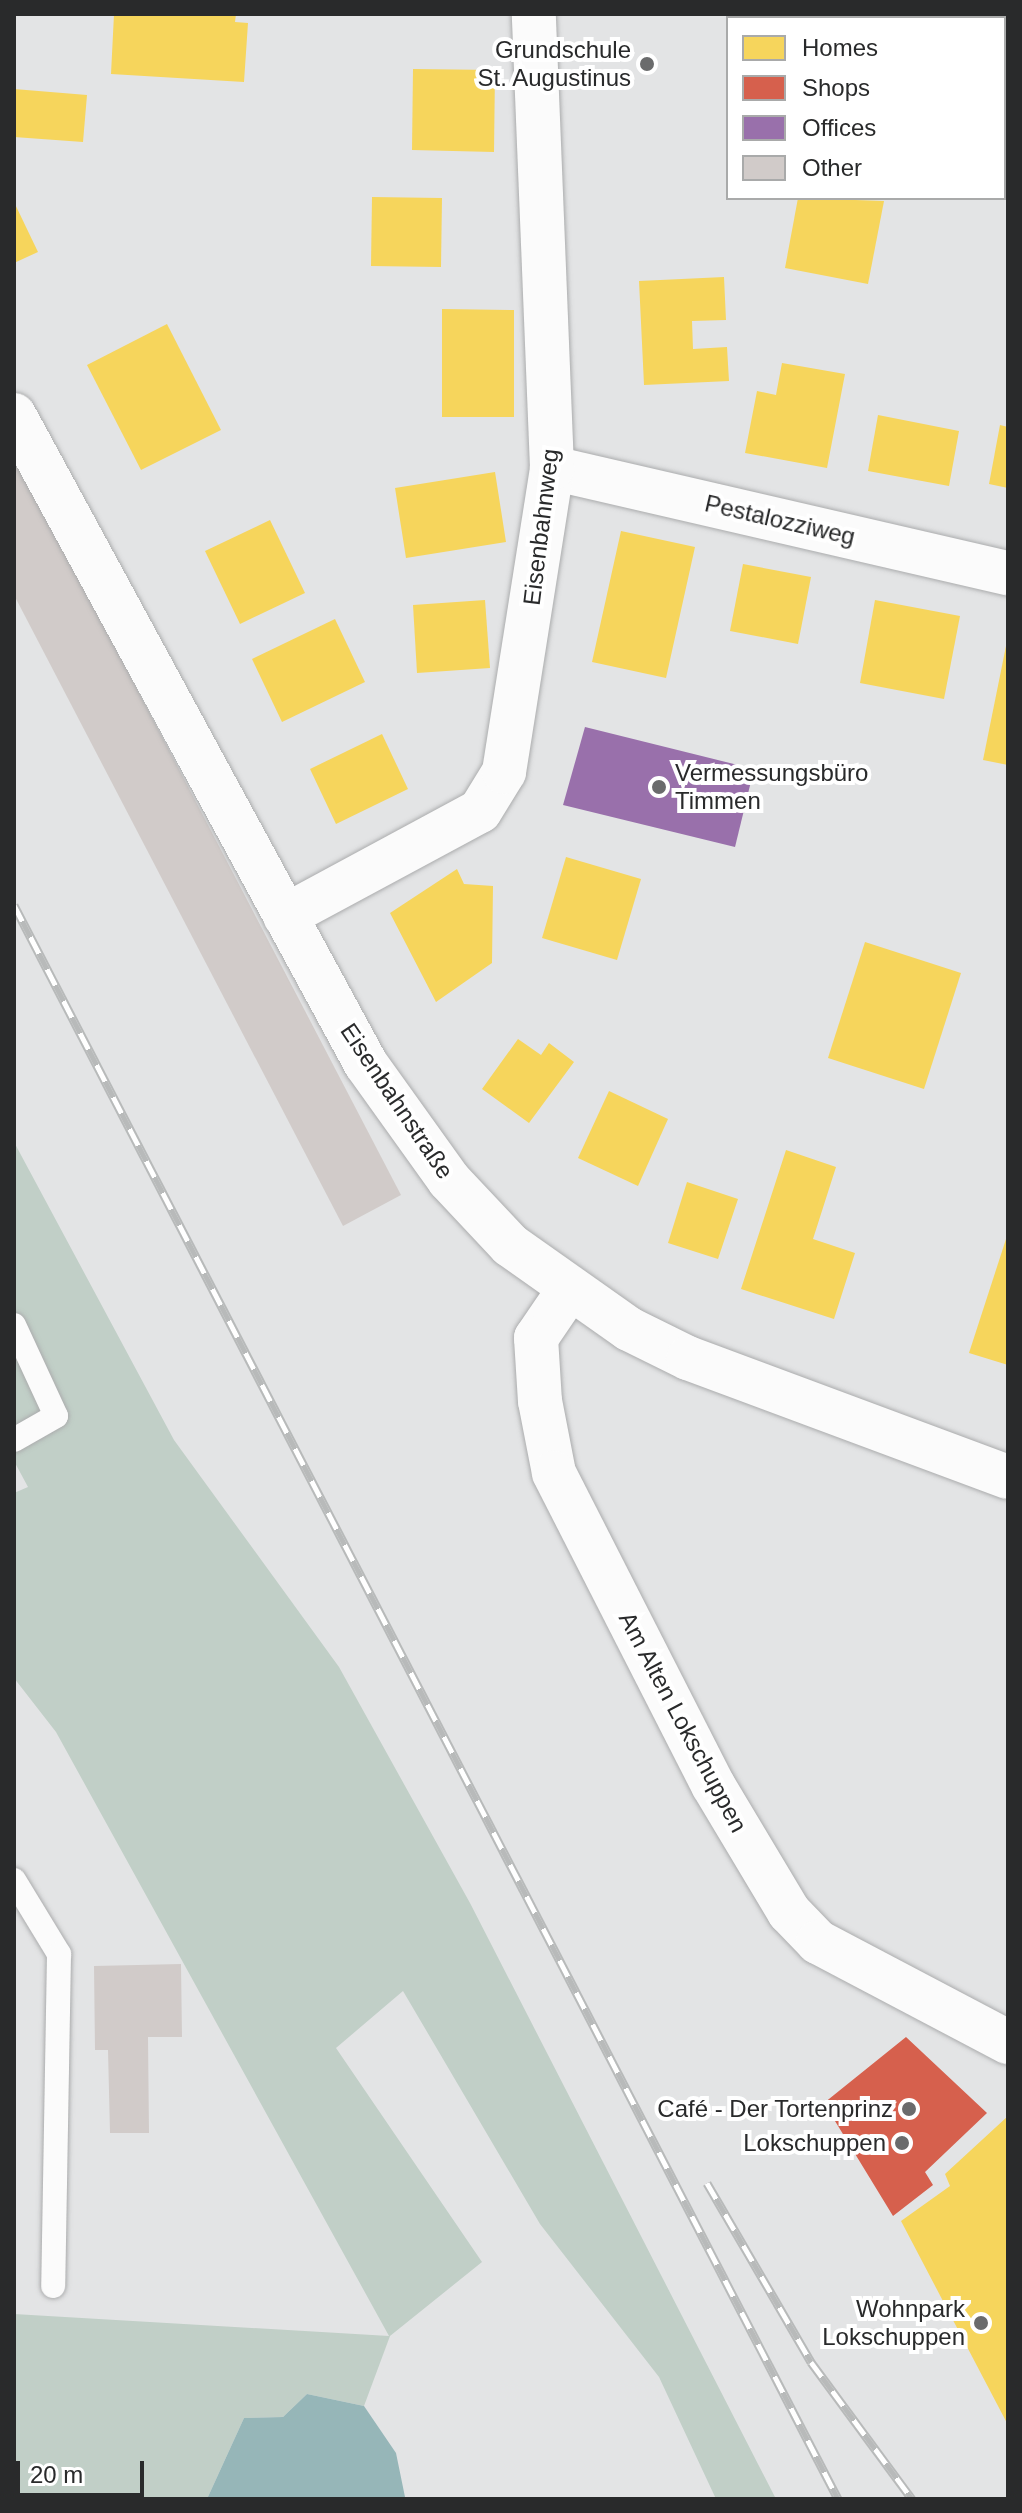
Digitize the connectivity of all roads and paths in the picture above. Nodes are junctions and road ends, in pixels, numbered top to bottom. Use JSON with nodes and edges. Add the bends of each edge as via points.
{"nodes":[{"id":1,"x":534,"y":14,"type":"edge"},
{"id":2,"x":14,"y":415,"type":"edge"},
{"id":3,"x":552,"y":468,"type":"junction"},
{"id":4,"x":1008,"y":573,"type":"edge"},
{"id":5,"x":285,"y":916,"type":"junction"},
{"id":6,"x":568,"y":1291,"type":"junction"},
{"id":7,"x":14,"y":1325,"type":"edge"},
{"id":8,"x":14,"y":1440,"type":"edge"},
{"id":9,"x":1008,"y":1477,"type":"edge"},
{"id":10,"x":14,"y":1880,"type":"edge"},
{"id":11,"x":1008,"y":2042,"type":"edge"},
{"id":12,"x":53,"y":2286,"type":"dead end"}],
"edges":[{"from":1,"to":3,"type":"street","name":"Eisenbahnweg"},
{"from":2,"to":5,"type":"street","name":"Eisenbahnstraße"},
{"from":3,"to":4,"type":"street","name":"Pestalozziweg"},
{"from":3,"to":5,"type":"street","name":"Eisenbahnweg","via":[[504,772],[480,811]]},
{"from":5,"to":6,"type":"street","name":"Eisenbahnstraße","via":[[366,1064],[449,1180],[510,1245]]},
{"from":6,"to":9,"type":"street","name":"Eisenbahnstraße","via":[[688,1358]]},
{"from":6,"to":11,"type":"street","name":"Am Alten Lokschuppen","via":[[536,1338],[540,1401],[554,1473],[713,1785],[789,1912],[818,1942]]},
{"from":7,"to":8,"type":"lane","via":[[56,1416]]},
{"from":10,"to":12,"type":"lane","via":[[59,1954]]}]}
